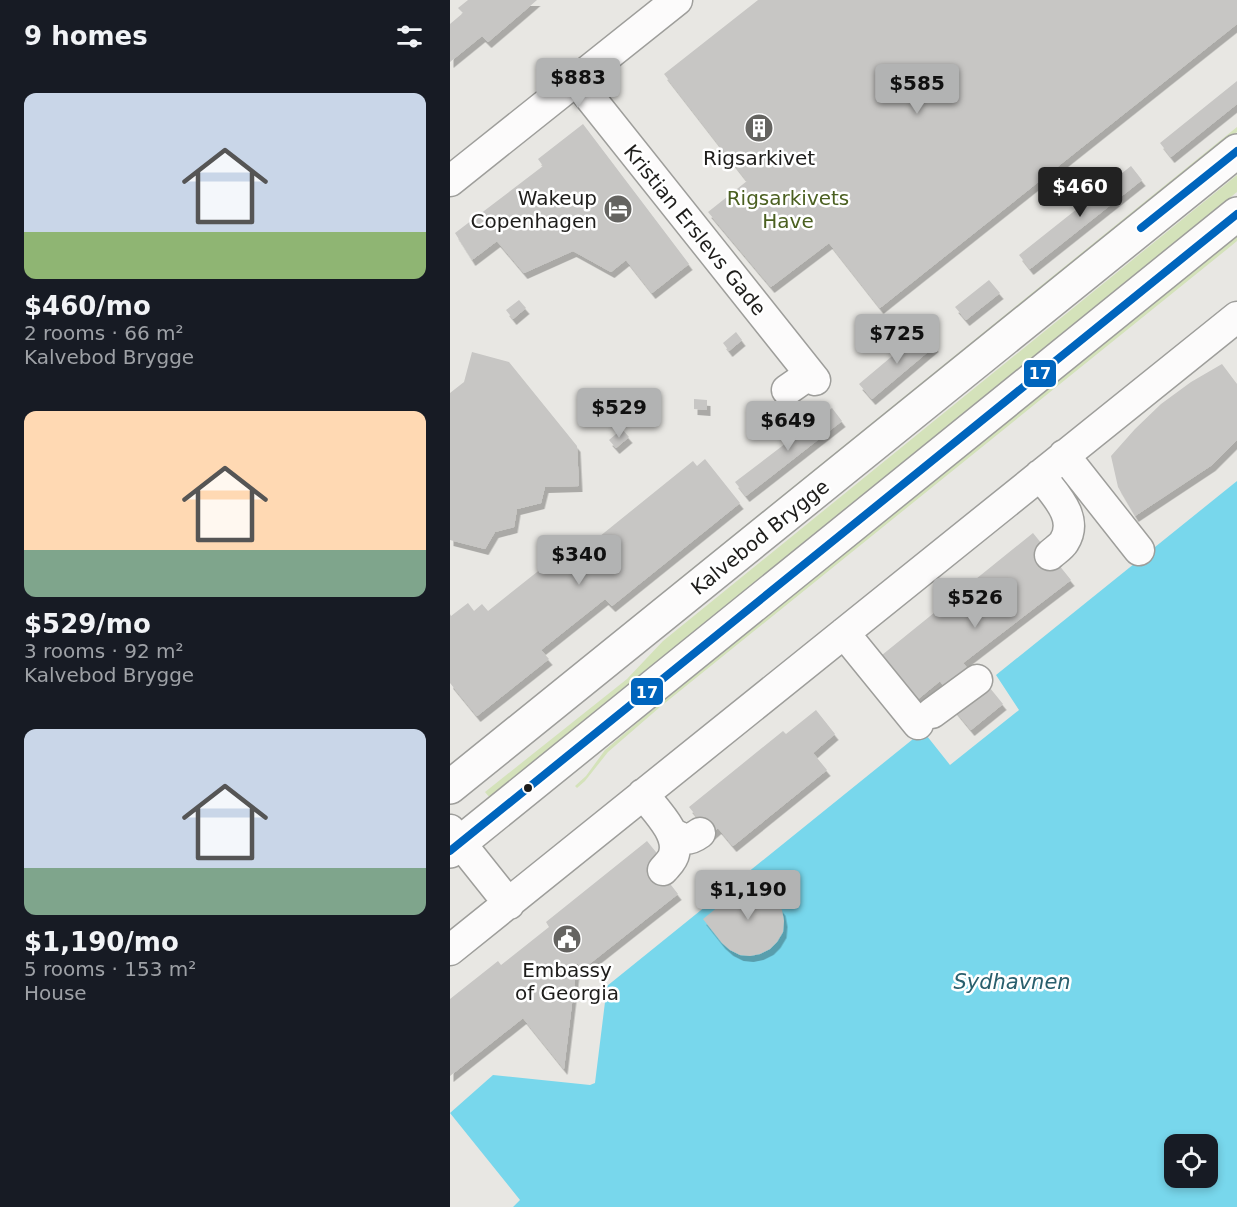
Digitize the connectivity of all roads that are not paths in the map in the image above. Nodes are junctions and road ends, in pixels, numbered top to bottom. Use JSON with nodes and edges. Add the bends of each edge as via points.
{"nodes":[{"id":1,"x":677,"y":0,"type":"edge"},
{"id":2,"x":576,"y":80,"type":"junction"},
{"id":3,"x":1237,"y":151,"type":"edge"},
{"id":4,"x":450,"y":181,"type":"edge"},
{"id":5,"x":1237,"y":214,"type":"edge"},
{"id":6,"x":1233,"y":328,"type":"edge"},
{"id":7,"x":804,"y":382,"type":"dead end"},
{"id":8,"x":1064,"y":455,"type":"junction"},
{"id":9,"x":1040,"y":475,"type":"junction"},
{"id":10,"x":1139,"y":550,"type":"dead end"},
{"id":11,"x":1050,"y":555,"type":"dead end"},
{"id":12,"x":844,"y":633,"type":"junction"},
{"id":13,"x":978,"y":680,"type":"dead end"},
{"id":14,"x":450,"y":787,"type":"edge"},
{"id":15,"x":644,"y":794,"type":"junction"},
{"id":16,"x":453,"y":841,"type":"edge"},
{"id":17,"x":663,"y":870,"type":"dead end"},
{"id":18,"x":509,"y":904,"type":"junction"},
{"id":19,"x":450,"y":950,"type":"edge"}],
"edges":[{"from":1,"to":2,"type":"street"},
{"from":2,"to":4,"type":"street"},
{"from":2,"to":7,"type":"street","name":"Kristian Erslevs Gade","via":[[697,252]]},
{"from":3,"to":14,"type":"main road","name":"Kalvebod Brygge"},
{"from":5,"to":16,"type":"main road"},
{"from":6,"to":8,"type":"street"},
{"from":8,"to":9,"type":"street"},
{"from":8,"to":10,"type":"street"},
{"from":9,"to":11,"type":"street","via":[[1070,520],[1065,541]]},
{"from":9,"to":12,"type":"street"},
{"from":12,"to":13,"type":"street","via":[[925,719]]},
{"from":12,"to":15,"type":"street"},
{"from":15,"to":17,"type":"street","via":[[686,833],[675,845],[674,856]]},
{"from":15,"to":18,"type":"street"},
{"from":16,"to":18,"type":"street","via":[[483,868]]},
{"from":18,"to":19,"type":"street"}]}
